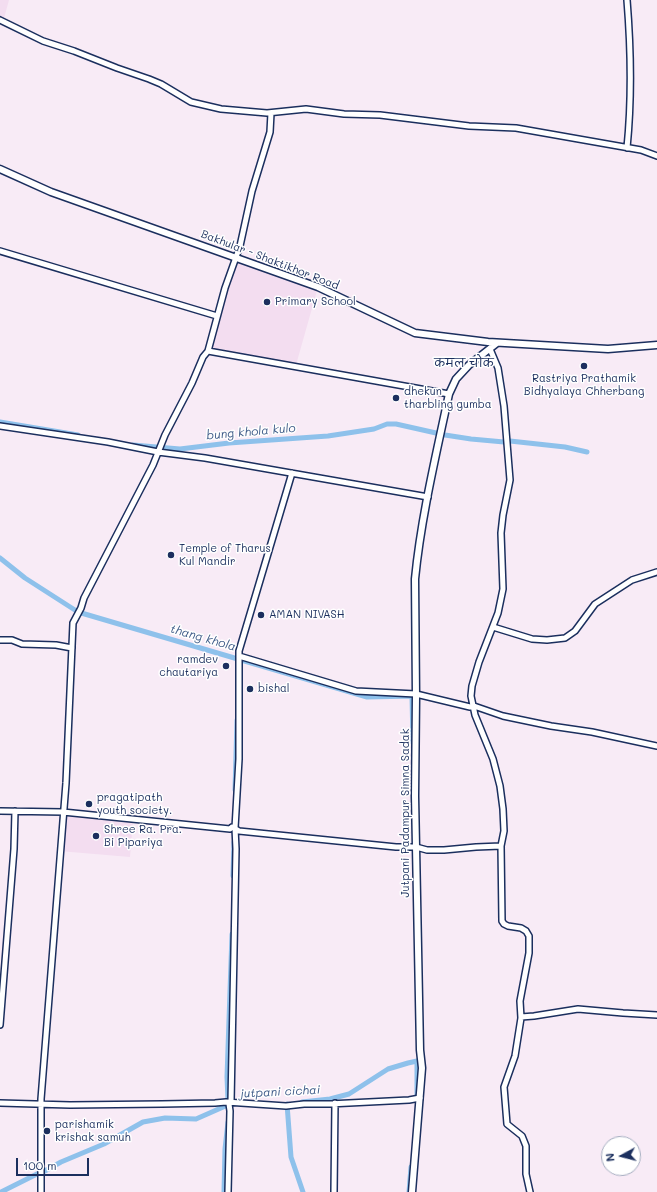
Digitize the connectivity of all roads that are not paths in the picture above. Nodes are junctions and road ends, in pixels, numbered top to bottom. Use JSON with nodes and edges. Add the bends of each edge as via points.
{"nodes":[{"id":1,"x":627,"y":0,"type":"edge"},
{"id":2,"x":0,"y":20,"type":"edge"},
{"id":3,"x":271,"y":113,"type":"junction"},
{"id":4,"x":627,"y":148,"type":"junction"},
{"id":5,"x":657,"y":156,"type":"edge"},
{"id":6,"x":0,"y":169,"type":"edge"},
{"id":7,"x":0,"y":251,"type":"edge"},
{"id":8,"x":236,"y":257,"type":"junction"},
{"id":9,"x":216,"y":316,"type":"junction"},
{"id":10,"x":497,"y":343,"type":"junction"},
{"id":11,"x":657,"y":345,"type":"edge"},
{"id":12,"x":490,"y":349,"type":"junction"},
{"id":13,"x":208,"y":351,"type":"junction"},
{"id":14,"x":449,"y":394,"type":"junction"},
{"id":15,"x":0,"y":426,"type":"edge"},
{"id":16,"x":158,"y":451,"type":"junction"},
{"id":17,"x":292,"y":473,"type":"junction"},
{"id":18,"x":428,"y":497,"type":"junction"},
{"id":19,"x":657,"y":572,"type":"edge"},
{"id":20,"x":493,"y":627,"type":"junction"},
{"id":21,"x":0,"y":640,"type":"edge"},
{"id":22,"x":72,"y":648,"type":"junction"},
{"id":23,"x":239,"y":656,"type":"junction"},
{"id":24,"x":416,"y":694,"type":"junction"},
{"id":25,"x":474,"y":706,"type":"junction"},
{"id":26,"x":657,"y":746,"type":"edge"},
{"id":27,"x":0,"y":811,"type":"edge"},
{"id":28,"x":15,"y":811,"type":"junction"},
{"id":29,"x":63,"y":812,"type":"junction"},
{"id":30,"x":234,"y":828,"type":"junction"},
{"id":31,"x":502,"y":846,"type":"junction"},
{"id":32,"x":413,"y":847,"type":"junction"},
{"id":33,"x":657,"y":1014,"type":"edge"},
{"id":34,"x":521,"y":1017,"type":"junction"},
{"id":35,"x":0,"y":1025,"type":"edge"},
{"id":36,"x":420,"y":1098,"type":"junction"},
{"id":37,"x":229,"y":1102,"type":"junction"},
{"id":38,"x":0,"y":1103,"type":"edge"},
{"id":39,"x":41,"y":1103,"type":"junction"},
{"id":40,"x":335,"y":1103,"type":"junction"},
{"id":41,"x":41,"y":1192,"type":"edge"},
{"id":42,"x":228,"y":1192,"type":"edge"},
{"id":43,"x":334,"y":1192,"type":"edge"},
{"id":44,"x":412,"y":1192,"type":"edge"},
{"id":45,"x":530,"y":1192,"type":"edge"}],
"edges":[{"from":1,"to":4,"type":"street","via":[[631,63]]},
{"from":2,"to":3,"type":"street","via":[[43,41],[149,78],[191,102],[221,109]]},
{"from":3,"to":4,"type":"street","via":[[306,109],[469,126],[516,128]]},
{"from":3,"to":8,"type":"street","via":[[270,132]]},
{"from":4,"to":5,"type":"street"},
{"from":6,"to":8,"type":"street","name":"Bakhular - Shaktikhor Road","via":[[51,192]]},
{"from":7,"to":9,"type":"street"},
{"from":8,"to":9,"type":"street"},
{"from":8,"to":10,"type":"street","name":"Bakhular - Shaktikhor Road","via":[[318,287],[415,333]]},
{"from":9,"to":13,"type":"street"},
{"from":10,"to":11,"type":"street","name":"Bakhular - Shaktikhor Road","via":[[608,349]]},
{"from":10,"to":12,"type":"street","name":"Jutpani Padampur Simna Sadak"},
{"from":12,"to":14,"type":"street","name":"Jutpani Padampur Simna Sadak","via":[[456,379]]},
{"from":12,"to":20,"type":"street","via":[[498,368],[504,406],[510,480],[501,533],[503,589]]},
{"from":13,"to":14,"type":"street"},
{"from":13,"to":16,"type":"street"},
{"from":14,"to":18,"type":"street","name":"Jutpani Padampur Simna Sadak"},
{"from":15,"to":16,"type":"street"},
{"from":16,"to":17,"type":"street"},
{"from":16,"to":22,"type":"street","via":[[84,598],[73,624]]},
{"from":17,"to":18,"type":"street"},
{"from":17,"to":23,"type":"street","via":[[241,641]]},
{"from":18,"to":24,"type":"street","name":"Jutpani Padampur Simna Sadak","via":[[415,579]]},
{"from":19,"to":20,"type":"street","via":[[632,580],[595,604],[576,631],[565,638],[532,639]]},
{"from":20,"to":25,"type":"street","via":[[472,686]]},
{"from":21,"to":22,"type":"street"},
{"from":22,"to":29,"type":"street"},
{"from":23,"to":24,"type":"street","via":[[356,691]]},
{"from":23,"to":30,"type":"street","via":[[239,759]]},
{"from":24,"to":25,"type":"street"},
{"from":24,"to":32,"type":"street","name":"Jutpani Padampur Simna Sadak"},
{"from":25,"to":26,"type":"street","via":[[503,716]]},
{"from":25,"to":31,"type":"street","via":[[500,786],[504,831]]},
{"from":27,"to":28,"type":"street"},
{"from":28,"to":29,"type":"street"},
{"from":28,"to":35,"type":"street"},
{"from":29,"to":30,"type":"street","via":[[191,826]]},
{"from":29,"to":39,"type":"street"},
{"from":30,"to":32,"type":"street","via":[[239,831]]},
{"from":30,"to":37,"type":"street","via":[[236,849]]},
{"from":31,"to":32,"type":"street","via":[[444,850]]},
{"from":31,"to":34,"type":"street","via":[[502,921],[508,926],[521,928],[529,936],[529,954],[520,1001]]},
{"from":32,"to":36,"type":"street","name":"Jutpani Padampur Simna Sadak","via":[[422,1068]]},
{"from":33,"to":34,"type":"street","via":[[578,1009]]},
{"from":34,"to":45,"type":"street","via":[[516,1056],[504,1087],[507,1124],[522,1136],[526,1146],[526,1174]]},
{"from":36,"to":40,"type":"street"},
{"from":36,"to":44,"type":"street","name":"Jutpani Padampur Simna Sadak"},
{"from":37,"to":39,"type":"street","via":[[70,1105]]},
{"from":37,"to":40,"type":"street","via":[[286,1106]]},
{"from":37,"to":42,"type":"street"},
{"from":38,"to":39,"type":"street"},
{"from":39,"to":41,"type":"street"},
{"from":40,"to":43,"type":"street"}]}
